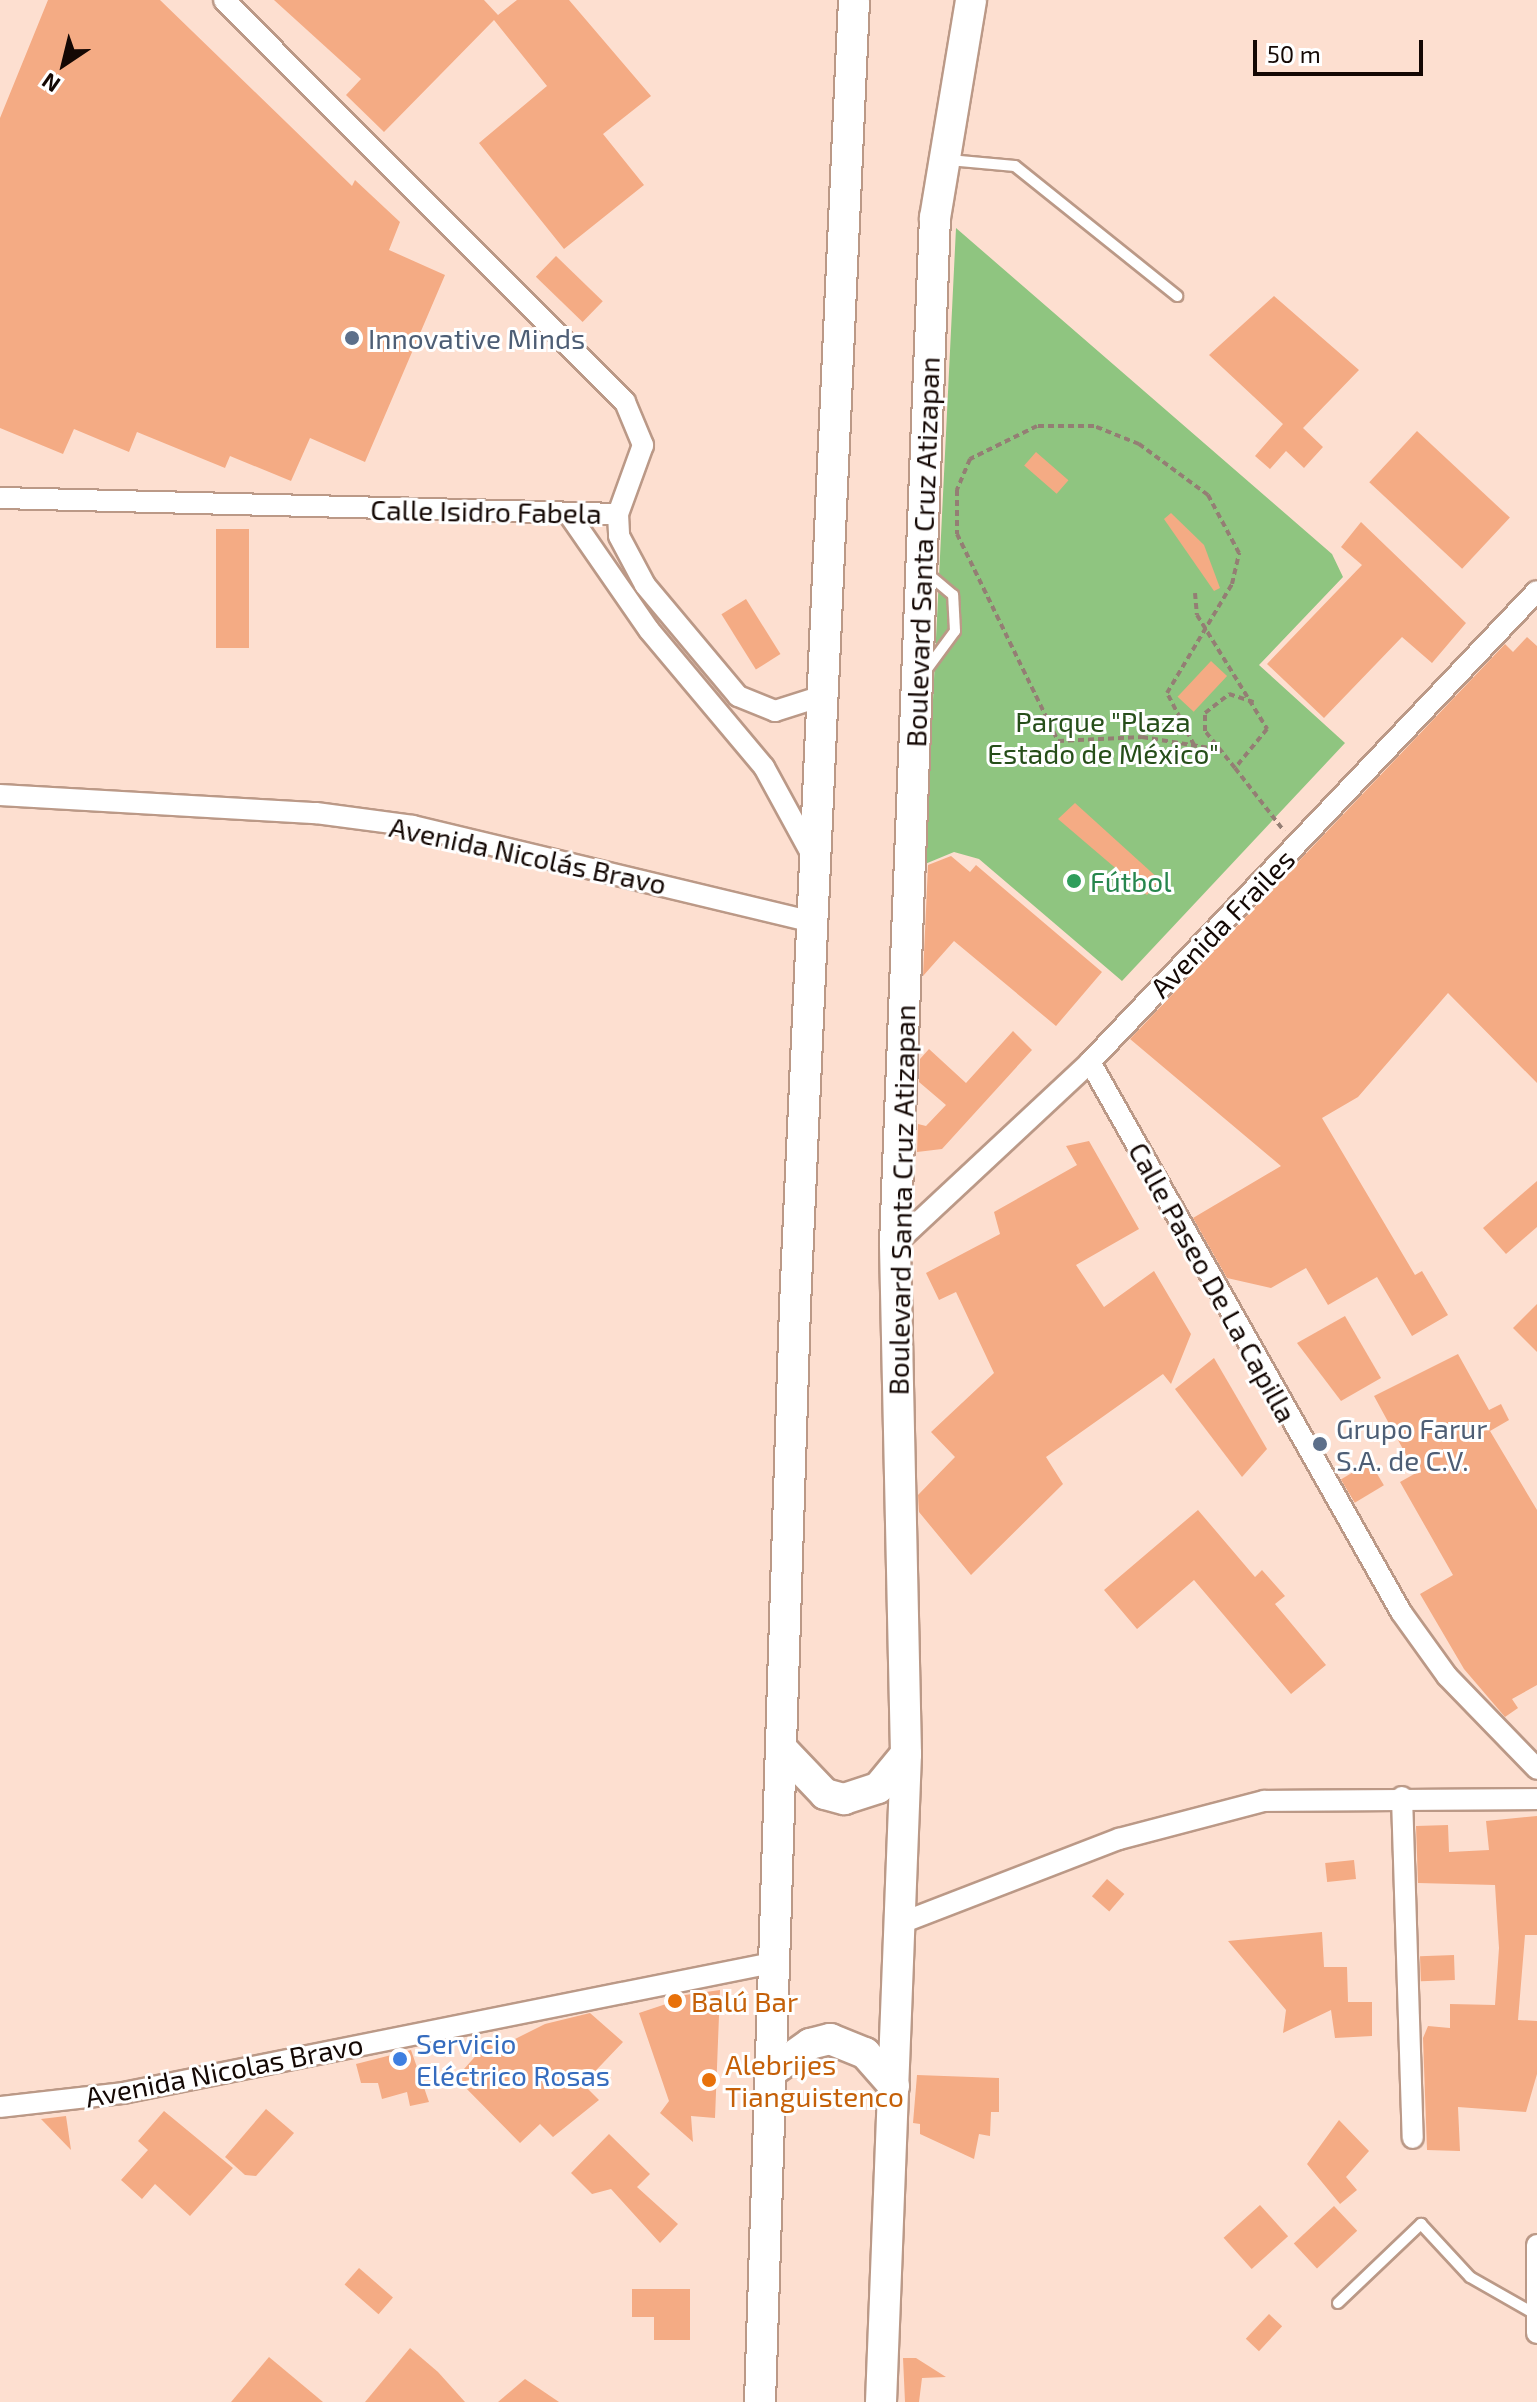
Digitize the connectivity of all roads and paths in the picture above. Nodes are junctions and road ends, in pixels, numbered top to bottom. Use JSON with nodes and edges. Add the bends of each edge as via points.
{"nodes":[{"id":1,"x":224,"y":0,"type":"edge"},
{"id":2,"x":854,"y":0,"type":"edge"},
{"id":3,"x":971,"y":0,"type":"edge"},
{"id":4,"x":943,"y":160,"type":"junction"},
{"id":5,"x":1177,"y":296,"type":"dead end"},
{"id":6,"x":0,"y":498,"type":"edge"},
{"id":7,"x":568,"y":513,"type":"junction"},
{"id":8,"x":618,"y":514,"type":"junction"},
{"id":9,"x":1537,"y":591,"type":"edge"},
{"id":10,"x":1195,"y":593,"type":"dead end"},
{"id":11,"x":1204,"y":625,"type":"junction"},
{"id":12,"x":825,"y":695,"type":"junction"},
{"id":13,"x":1258,"y":706,"type":"junction"},
{"id":14,"x":1194,"y":745,"type":"junction"},
{"id":15,"x":1216,"y":749,"type":"junction"},
{"id":16,"x":1235,"y":768,"type":"junction"},
{"id":17,"x":0,"y":795,"type":"edge"},
{"id":18,"x":1296,"y":845,"type":"junction"},
{"id":19,"x":817,"y":866,"type":"junction"},
{"id":20,"x":813,"y":922,"type":"junction"},
{"id":21,"x":1090,"y":1062,"type":"junction"},
{"id":22,"x":895,"y":1244,"type":"junction"},
{"id":23,"x":785,"y":1752,"type":"junction"},
{"id":24,"x":906,"y":1754,"type":"junction"},
{"id":25,"x":1537,"y":1769,"type":"edge"},
{"id":26,"x":1402,"y":1797,"type":"junction"},
{"id":27,"x":1537,"y":1799,"type":"edge"},
{"id":28,"x":901,"y":1923,"type":"junction"},
{"id":29,"x":777,"y":1962,"type":"junction"},
{"id":30,"x":772,"y":2071,"type":"junction"},
{"id":31,"x":894,"y":2086,"type":"junction"},
{"id":32,"x":0,"y":2107,"type":"edge"},
{"id":33,"x":1413,"y":2138,"type":"dead end"},
{"id":34,"x":1537,"y":2245,"type":"edge"},
{"id":35,"x":1338,"y":2303,"type":"dead end"},
{"id":36,"x":1536,"y":2324,"type":"edge"},
{"id":37,"x":760,"y":2402,"type":"edge"},
{"id":38,"x":881,"y":2402,"type":"edge"}],
"edges":[{"from":1,"to":8,"type":"street","name":"Calle Isidro Fabela","via":[[625,402],[643,445]]},
{"from":2,"to":12,"type":"main road"},
{"from":3,"to":4,"type":"main road","name":"Boulevard Santa Cruz Atizapan"},
{"from":4,"to":5,"type":"lane","via":[[1015,166]]},
{"from":4,"to":22,"type":"main road","name":"Boulevard Santa Cruz Atizapan"},
{"from":6,"to":7,"type":"street","name":"Calle Isidro Fabela"},
{"from":7,"to":8,"type":"street","name":"Calle Isidro Fabela"},
{"from":7,"to":19,"type":"street","via":[[649,630],[764,767]]},
{"from":8,"to":12,"type":"street","via":[[619,536],[645,585],[738,696],[775,711]]},
{"from":9,"to":18,"type":"street","name":"Avenida Frailes"},
{"from":10,"to":11,"type":"path"},
{"from":11,"to":13,"type":"path"},
{"from":11,"to":14,"type":"path","via":[[1167,693]]},
{"from":11,"to":14,"type":"path","via":[[1232,584],[1239,553],[1208,495],[1181,471],[1094,426],[1058,423],[1006,436],[970,459],[957,490],[957,534],[1050,732],[1069,745],[1142,737]]},
{"from":12,"to":19,"type":"main road"},
{"from":13,"to":15,"type":"path","via":[[1238,694],[1212,702],[1203,720]]},
{"from":13,"to":16,"type":"path","via":[[1267,729]]},
{"from":14,"to":15,"type":"path"},
{"from":15,"to":16,"type":"path"},
{"from":16,"to":18,"type":"path"},
{"from":17,"to":20,"type":"street","name":"Avenida Nicolás Bravo","via":[[316,813],[413,826]]},
{"from":18,"to":21,"type":"street","name":"Avenida Frailes"},
{"from":19,"to":20,"type":"main road"},
{"from":20,"to":23,"type":"main road"},
{"from":21,"to":22,"type":"street","name":"Avenida Frailes"},
{"from":21,"to":25,"type":"street","name":"Calle Paseo De La Capilla","via":[[1401,1612],[1447,1676]]},
{"from":22,"to":24,"type":"main road","name":"Boulevard Santa Cruz Atizapan"},
{"from":23,"to":24,"type":"main road","via":[[825,1794],[844,1799],[878,1788]]},
{"from":23,"to":29,"type":"main road"},
{"from":24,"to":28,"type":"main road","name":"Boulevard Santa Cruz Atizapan"},
{"from":26,"to":27,"type":"street"},
{"from":26,"to":28,"type":"street","via":[[1224,1809],[1119,1839]]},
{"from":26,"to":33,"type":"street"},
{"from":28,"to":31,"type":"main road","name":"Boulevard Santa Cruz Atizapan"},
{"from":29,"to":30,"type":"main road"},
{"from":29,"to":32,"type":"street","name":"Avenida Nicolas Bravo","via":[[123,2093]]},
{"from":30,"to":31,"type":"main road","via":[[810,2044],[830,2039],[865,2053]]},
{"from":30,"to":37,"type":"main road"},
{"from":31,"to":38,"type":"main road","name":"Boulevard Santa Cruz Atizapan"},
{"from":34,"to":36,"type":"street"},
{"from":35,"to":36,"type":"lane","via":[[1421,2224],[1470,2277]]}]}
